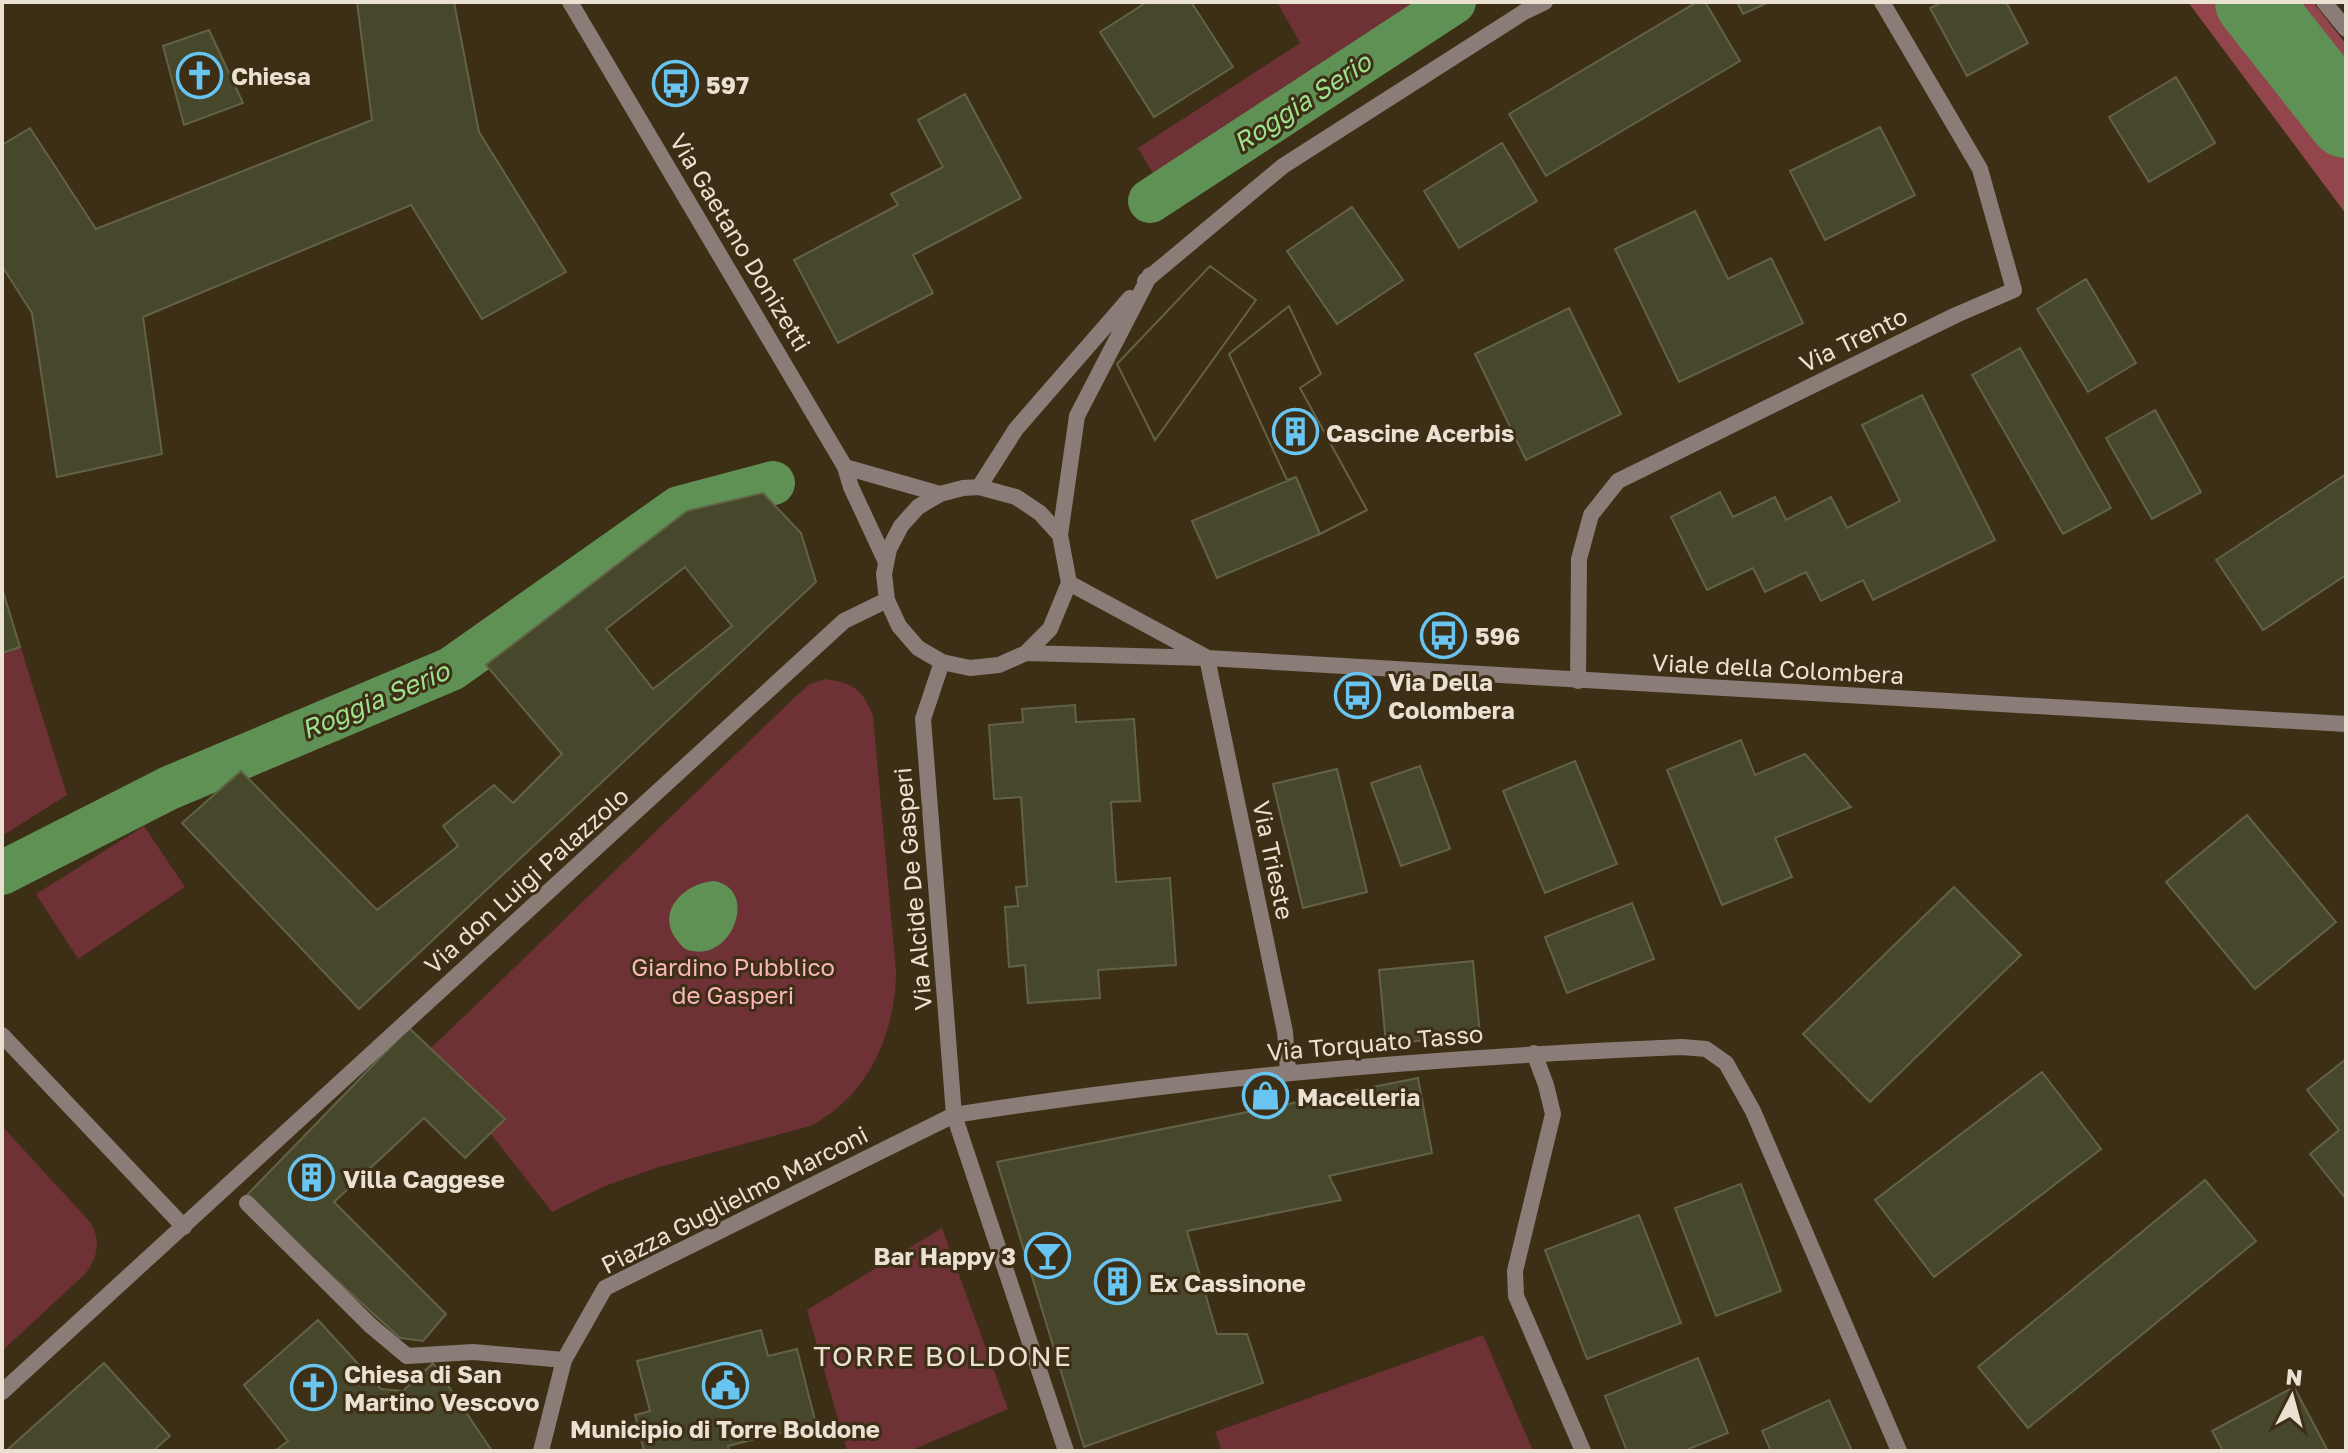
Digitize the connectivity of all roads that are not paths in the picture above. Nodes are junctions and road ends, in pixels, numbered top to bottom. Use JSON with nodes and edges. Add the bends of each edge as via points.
{"nodes":[{"id":1,"x":570,"y":2,"type":"edge"},
{"id":2,"x":1545,"y":2,"type":"edge"},
{"id":3,"x":1882,"y":2,"type":"edge"},
{"id":4,"x":2324,"y":2,"type":"edge"},
{"id":5,"x":2346,"y":29,"type":"edge"},
{"id":6,"x":1150,"y":275,"type":"junction"},
{"id":7,"x":845,"y":467,"type":"junction"},
{"id":8,"x":979,"y":487,"type":"junction"},
{"id":9,"x":940,"y":494,"type":"junction"},
{"id":10,"x":1060,"y":535,"type":"junction"},
{"id":11,"x":886,"y":562,"type":"junction"},
{"id":12,"x":1069,"y":583,"type":"junction"},
{"id":13,"x":887,"y":600,"type":"junction"},
{"id":14,"x":1026,"y":653,"type":"junction"},
{"id":15,"x":1207,"y":658,"type":"junction"},
{"id":16,"x":942,"y":662,"type":"junction"},
{"id":17,"x":1578,"y":681,"type":"junction"},
{"id":18,"x":2346,"y":724,"type":"edge"},
{"id":19,"x":2,"y":1035,"type":"edge"},
{"id":20,"x":1534,"y":1053,"type":"junction"},
{"id":21,"x":1288,"y":1072,"type":"junction"},
{"id":22,"x":954,"y":1115,"type":"junction"},
{"id":23,"x":247,"y":1203,"type":"dead end"},
{"id":24,"x":184,"y":1227,"type":"junction"},
{"id":25,"x":564,"y":1360,"type":"junction"},
{"id":26,"x":2,"y":1392,"type":"edge"},
{"id":27,"x":541,"y":1451,"type":"edge"},
{"id":28,"x":1066,"y":1451,"type":"edge"},
{"id":29,"x":1583,"y":1451,"type":"edge"},
{"id":30,"x":1899,"y":1451,"type":"edge"}],
"edges":[{"from":1,"to":7,"type":"street","name":"Via Gaetano Donizetti"},
{"from":2,"to":6,"type":"street","via":[[1283,166]]},
{"from":3,"to":17,"type":"street","name":"Via Trento","via":[[1980,169],[2014,290],[1618,481],[1591,515],[1579,559]]},
{"from":4,"to":5,"type":"street"},
{"from":6,"to":8,"type":"street","via":[[1016,429]]},
{"from":6,"to":10,"type":"street","via":[[1077,416]]},
{"from":7,"to":9,"type":"street"},
{"from":7,"to":11,"type":"street","name":"Via Gaetano Donizetti"},
{"from":8,"to":9,"type":"street"},
{"from":8,"to":10,"type":"street","via":[[1016,497]]},
{"from":9,"to":11,"type":"street","via":[[901,526]]},
{"from":10,"to":12,"type":"street"},
{"from":11,"to":13,"type":"street"},
{"from":12,"to":14,"type":"street","via":[[1050,629]]},
{"from":12,"to":15,"type":"street","name":"Viale della Colombera"},
{"from":13,"to":16,"type":"street","via":[[908,637]]},
{"from":13,"to":24,"type":"street","name":"Via don Luigi Palazzolo","via":[[844,621]]},
{"from":14,"to":15,"type":"street","name":"Viale della Colombera"},
{"from":14,"to":16,"type":"street","via":[[999,665],[970,668]]},
{"from":15,"to":17,"type":"street","name":"Viale della Colombera"},
{"from":15,"to":21,"type":"street","name":"Via Trieste","via":[[1285,1032]]},
{"from":16,"to":22,"type":"street","name":"Via Alcide De Gasperi","via":[[923,719]]},
{"from":17,"to":18,"type":"street","name":"Viale della Colombera"},
{"from":19,"to":24,"type":"street"},
{"from":20,"to":21,"type":"street","name":"Via Torquato Tasso"},
{"from":20,"to":29,"type":"street","via":[[1553,1114],[1515,1271],[1516,1296]]},
{"from":20,"to":30,"type":"street","name":"Via Torquato Tasso","via":[[1682,1047],[1706,1049],[1726,1063],[1753,1111]]},
{"from":21,"to":22,"type":"street","name":"Via Torquato Tasso"},
{"from":22,"to":25,"type":"street","name":"Piazza Guglielmo Marconi","via":[[605,1288]]},
{"from":22,"to":28,"type":"street"},
{"from":23,"to":25,"type":"street","via":[[407,1356],[473,1352]]},
{"from":24,"to":26,"type":"street","name":"Via don Luigi Palazzolo"},
{"from":25,"to":27,"type":"street","name":"Piazza Guglielmo Marconi"}]}
